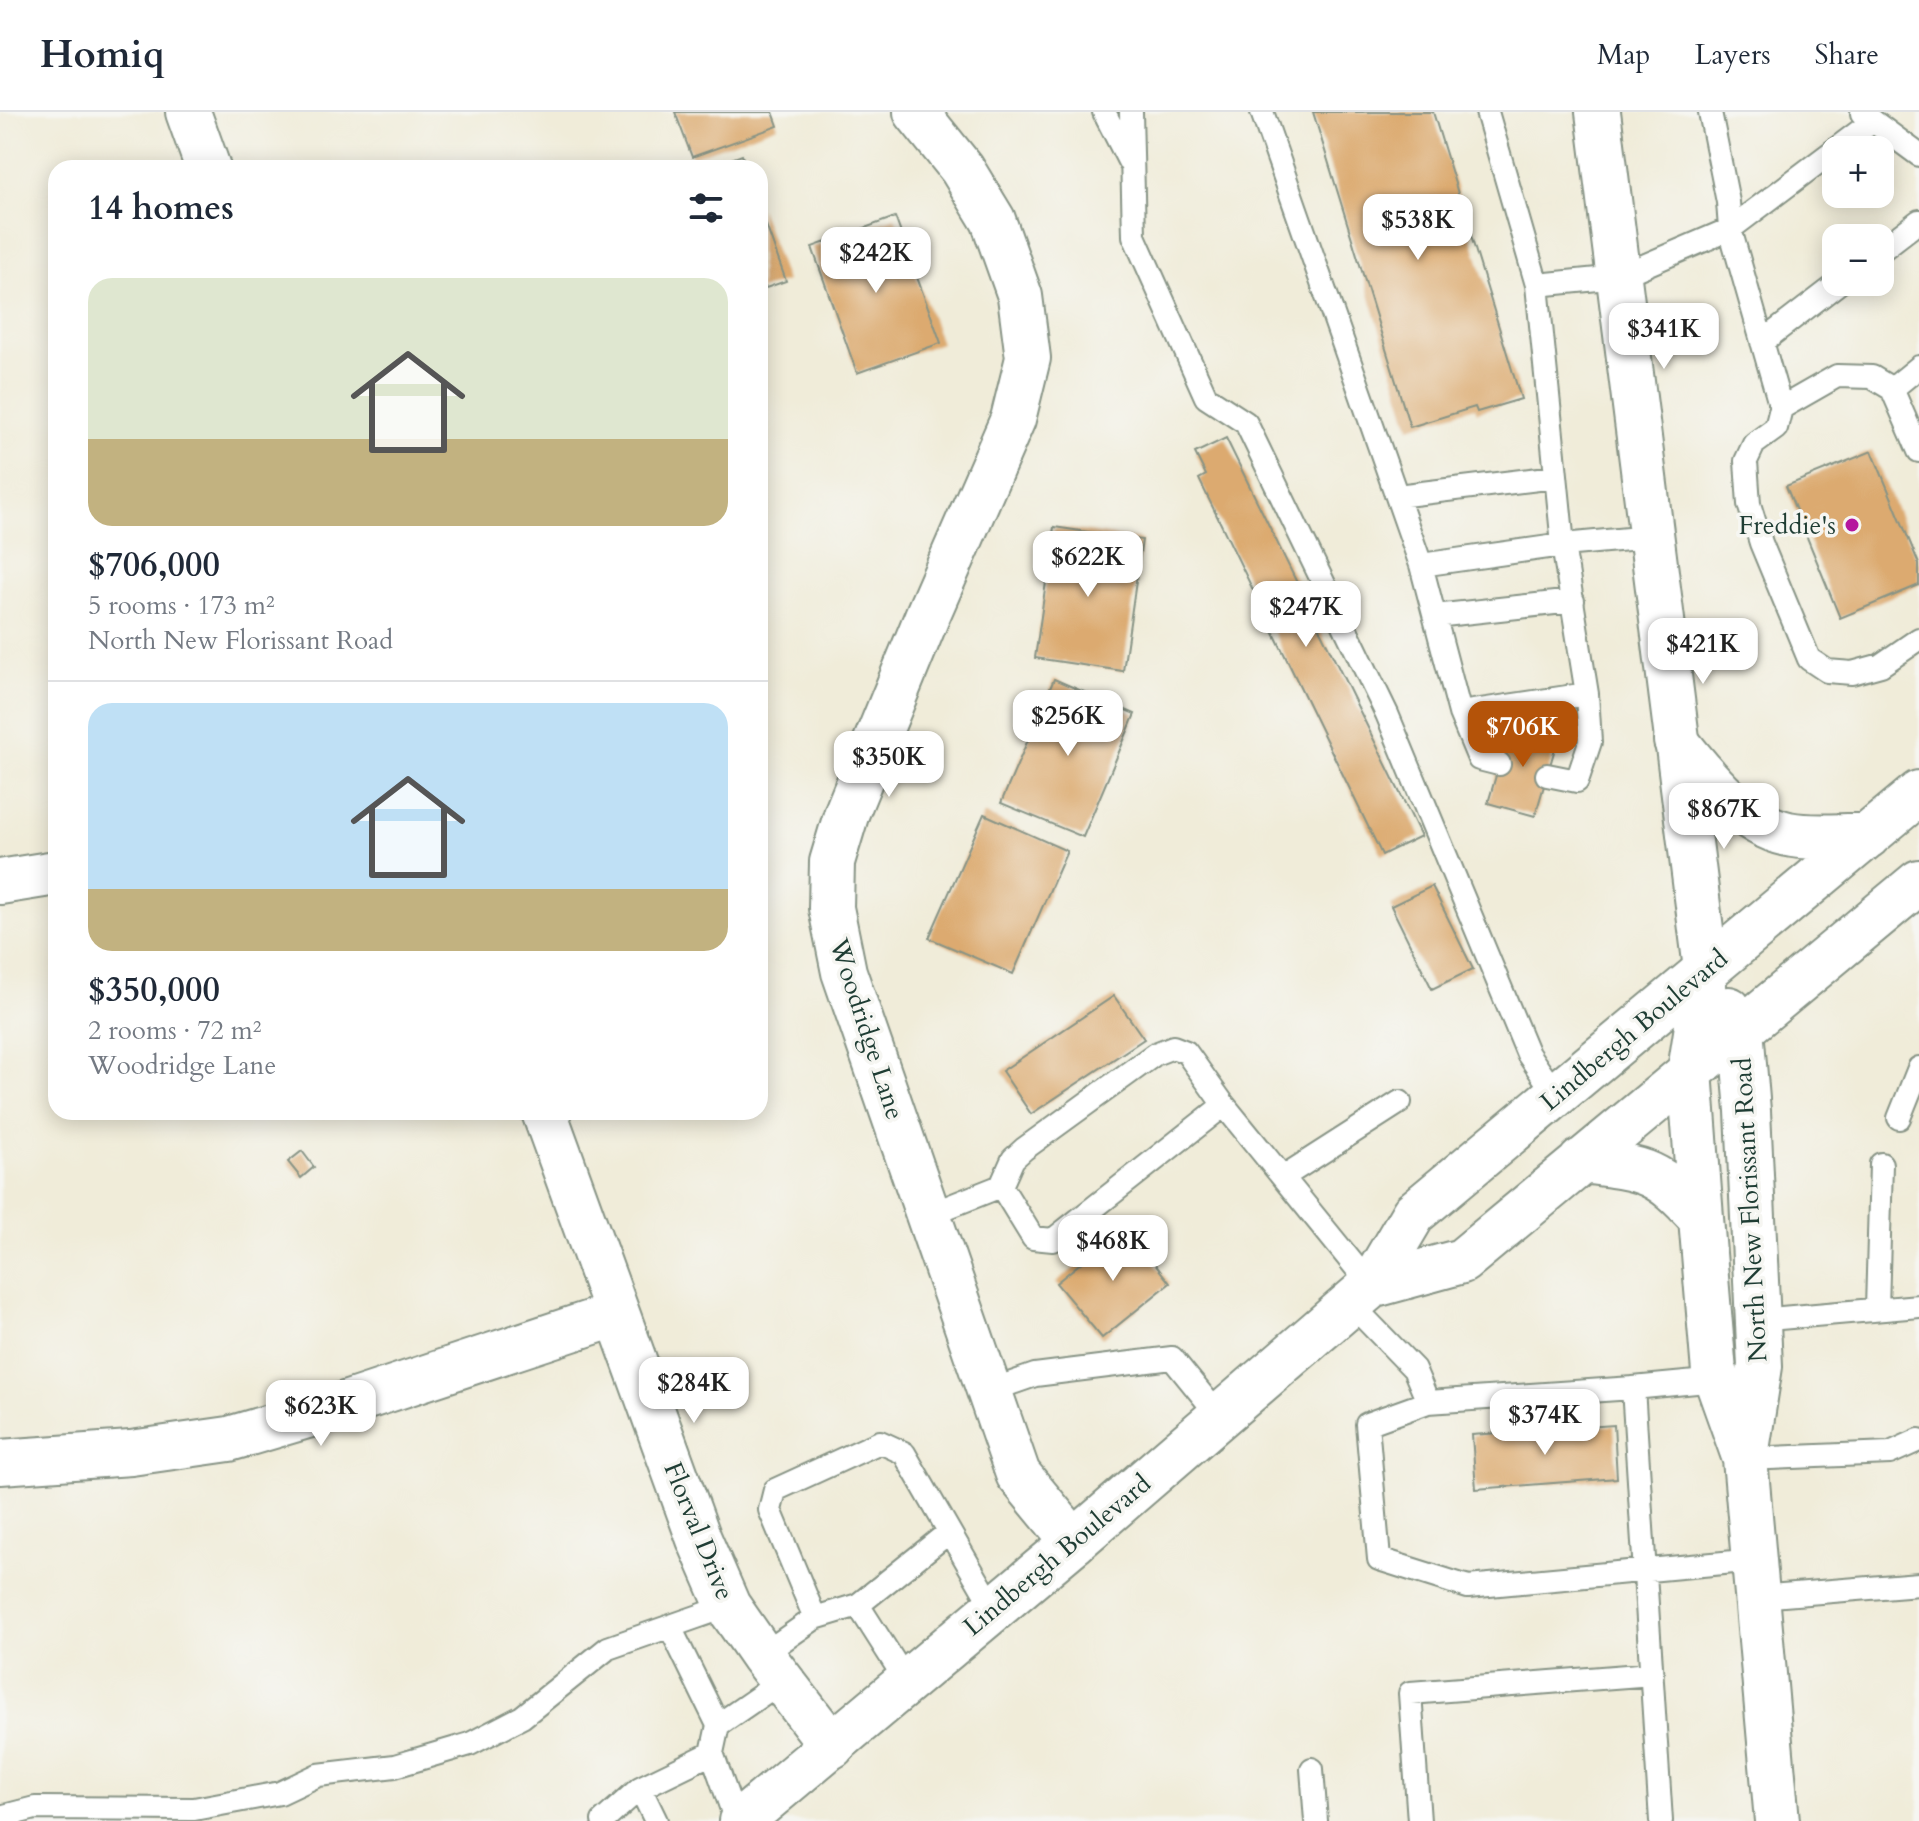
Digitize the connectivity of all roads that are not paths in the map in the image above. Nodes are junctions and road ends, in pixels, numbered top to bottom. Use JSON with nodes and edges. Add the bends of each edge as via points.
{"nodes":[{"id":1,"x":188,"y":112,"type":"edge"},
{"id":2,"x":916,"y":112,"type":"edge"},
{"id":3,"x":1104,"y":112,"type":"edge"},
{"id":4,"x":1131,"y":112,"type":"edge"},
{"id":5,"x":1262,"y":112,"type":"edge"},
{"id":6,"x":1487,"y":112,"type":"edge"},
{"id":7,"x":1598,"y":112,"type":"edge"},
{"id":8,"x":1710,"y":112,"type":"edge"},
{"id":9,"x":1867,"y":116,"type":"edge"},
{"id":10,"x":1919,"y":155,"type":"edge"},
{"id":11,"x":205,"y":160,"type":"edge"},
{"id":12,"x":1132,"y":168,"type":"junction"},
{"id":13,"x":1919,"y":221,"type":"edge"},
{"id":14,"x":1730,"y":229,"type":"junction"},
{"id":15,"x":1894,"y":240,"type":"edge"},
{"id":16,"x":1618,"y":277,"type":"junction"},
{"id":17,"x":1537,"y":285,"type":"junction"},
{"id":18,"x":1822,"y":296,"type":"edge"},
{"id":19,"x":1762,"y":342,"type":"junction"},
{"id":20,"x":1919,"y":367,"type":"edge"},
{"id":21,"x":1892,"y":389,"type":"junction"},
{"id":22,"x":1781,"y":408,"type":"junction"},
{"id":23,"x":1919,"y":451,"type":"edge"},
{"id":24,"x":1555,"y":477,"type":"junction"},
{"id":25,"x":1397,"y":496,"type":"junction"},
{"id":26,"x":1650,"y":537,"type":"junction"},
{"id":27,"x":1563,"y":545,"type":"junction"},
{"id":28,"x":1421,"y":565,"type":"junction"},
{"id":29,"x":1573,"y":601,"type":"junction"},
{"id":30,"x":1435,"y":616,"type":"junction"},
{"id":31,"x":1919,"y":639,"type":"edge"},
{"id":32,"x":1587,"y":694,"type":"junction"},
{"id":33,"x":1460,"y":713,"type":"junction"},
{"id":34,"x":1676,"y":741,"type":"junction"},
{"id":35,"x":1499,"y":764,"type":"dead end"},
{"id":36,"x":1547,"y":775,"type":"dead end"},
{"id":37,"x":1919,"y":793,"type":"edge"},
{"id":38,"x":1868,"y":836,"type":"junction"},
{"id":39,"x":48,"y":874,"type":"edge"},
{"id":40,"x":0,"y":882,"type":"edge"},
{"id":41,"x":1919,"y":882,"type":"edge"},
{"id":42,"x":1706,"y":969,"type":"junction"},
{"id":43,"x":1741,"y":1029,"type":"junction"},
{"id":44,"x":1919,"y":1068,"type":"edge"},
{"id":45,"x":1690,"y":1071,"type":"junction"},
{"id":46,"x":1556,"y":1095,"type":"junction"},
{"id":47,"x":1400,"y":1102,"type":"dead end"},
{"id":48,"x":1224,"y":1105,"type":"junction"},
{"id":49,"x":1899,"y":1118,"type":"dead end"},
{"id":50,"x":547,"y":1120,"type":"edge"},
{"id":51,"x":1581,"y":1161,"type":"junction"},
{"id":52,"x":1881,"y":1164,"type":"dead end"},
{"id":53,"x":1283,"y":1177,"type":"junction"},
{"id":54,"x":1001,"y":1186,"type":"junction"},
{"id":55,"x":928,"y":1215,"type":"junction"},
{"id":56,"x":1701,"y":1218,"type":"junction"},
{"id":57,"x":1361,"y":1295,"type":"junction"},
{"id":58,"x":1919,"y":1306,"type":"edge"},
{"id":59,"x":1877,"y":1309,"type":"junction"},
{"id":60,"x":617,"y":1314,"type":"junction"},
{"id":61,"x":1758,"y":1320,"type":"junction"},
{"id":62,"x":1717,"y":1380,"type":"junction"},
{"id":63,"x":1633,"y":1388,"type":"junction"},
{"id":64,"x":989,"y":1391,"type":"junction"},
{"id":65,"x":1428,"y":1402,"type":"junction"},
{"id":66,"x":1220,"y":1417,"type":"junction"},
{"id":67,"x":1919,"y":1440,"type":"edge"},
{"id":68,"x":1745,"y":1459,"type":"junction"},
{"id":69,"x":0,"y":1462,"type":"edge"},
{"id":70,"x":949,"y":1532,"type":"junction"},
{"id":71,"x":1074,"y":1542,"type":"junction"},
{"id":72,"x":1646,"y":1571,"type":"junction"},
{"id":73,"x":1757,"y":1579,"type":"junction"},
{"id":74,"x":1919,"y":1584,"type":"edge"},
{"id":75,"x":858,"y":1605,"type":"junction"},
{"id":76,"x":728,"y":1606,"type":"junction"},
{"id":77,"x":994,"y":1609,"type":"junction"},
{"id":78,"x":815,"y":1618,"type":"junction"},
{"id":79,"x":670,"y":1627,"type":"junction"},
{"id":80,"x":772,"y":1668,"type":"junction"},
{"id":81,"x":1652,"y":1674,"type":"junction"},
{"id":82,"x":907,"y":1682,"type":"junction"},
{"id":83,"x":718,"y":1725,"type":"junction"},
{"id":84,"x":832,"y":1746,"type":"junction"},
{"id":85,"x":712,"y":1753,"type":"junction"},
{"id":86,"x":1312,"y":1769,"type":"dead end"},
{"id":87,"x":640,"y":1788,"type":"junction"},
{"id":88,"x":102,"y":1815,"type":"edge"},
{"id":89,"x":0,"y":1817,"type":"edge"},
{"id":90,"x":603,"y":1821,"type":"edge"},
{"id":91,"x":656,"y":1821,"type":"edge"},
{"id":92,"x":738,"y":1821,"type":"edge"},
{"id":93,"x":1316,"y":1821,"type":"edge"},
{"id":94,"x":1419,"y":1821,"type":"edge"},
{"id":95,"x":1661,"y":1821,"type":"edge"},
{"id":96,"x":1777,"y":1821,"type":"edge"}],
"edges":[{"from":1,"to":11,"type":"main road"},
{"from":2,"to":55,"type":"main road","name":"Woodridge Lane","via":[[962,169],[993,220],[1020,296],[1028,358],[1013,419],[847,812],[832,862],[831,908],[844,972]]},
{"from":3,"to":12,"type":"lane"},
{"from":4,"to":12,"type":"lane"},
{"from":5,"to":25,"type":"lane"},
{"from":6,"to":17,"type":"lane"},
{"from":7,"to":16,"type":"main road","name":"North New Florissant Road"},
{"from":8,"to":14,"type":"lane"},
{"from":9,"to":10,"type":"lane"},
{"from":9,"to":14,"type":"lane"},
{"from":12,"to":46,"type":"lane","via":[[1134,236],[1206,397],[1246,423],[1387,714],[1528,1054]]},
{"from":13,"to":15,"type":"lane"},
{"from":14,"to":16,"type":"lane"},
{"from":14,"to":19,"type":"lane"},
{"from":16,"to":17,"type":"lane"},
{"from":16,"to":26,"type":"main road","name":"North New Florissant Road"},
{"from":17,"to":24,"type":"lane"},
{"from":18,"to":19,"type":"lane"},
{"from":19,"to":22,"type":"lane"},
{"from":20,"to":21,"type":"lane"},
{"from":21,"to":22,"type":"lane","via":[[1872,377],[1837,376]]},
{"from":21,"to":23,"type":"lane"},
{"from":22,"to":31,"type":"lane","via":[[1776,428],[1754,444],[1746,461],[1749,504],[1809,659],[1827,671],[1852,673],[1881,665]]},
{"from":24,"to":25,"type":"lane"},
{"from":24,"to":27,"type":"lane"},
{"from":25,"to":28,"type":"lane"},
{"from":26,"to":27,"type":"lane"},
{"from":26,"to":34,"type":"main road","name":"North New Florissant Road"},
{"from":27,"to":28,"type":"lane"},
{"from":27,"to":29,"type":"lane"},
{"from":28,"to":30,"type":"lane"},
{"from":29,"to":30,"type":"lane"},
{"from":29,"to":32,"type":"lane"},
{"from":30,"to":33,"type":"lane"},
{"from":32,"to":33,"type":"lane"},
{"from":32,"to":36,"type":"lane","via":[[1590,742],[1577,781]]},
{"from":33,"to":35,"type":"lane","via":[[1479,759]]},
{"from":34,"to":38,"type":"main road","via":[[1710,783],[1748,816],[1788,834]]},
{"from":34,"to":42,"type":"main road","name":"North New Florissant Road"},
{"from":37,"to":38,"type":"main road","name":"Lindbergh Boulevard"},
{"from":38,"to":42,"type":"main road","name":"Lindbergh Boulevard"},
{"from":39,"to":40,"type":"main road"},
{"from":41,"to":43,"type":"main road","name":"Lindbergh Boulevard"},
{"from":42,"to":43,"type":"main road","name":"North New Florissant Road"},
{"from":42,"to":45,"type":"main road","name":"North New Florissant Road"},
{"from":42,"to":46,"type":"main road","name":"Lindbergh Boulevard"},
{"from":43,"to":45,"type":"main road","name":"Lindbergh Boulevard"},
{"from":43,"to":61,"type":"main road","name":"North New Florissant Road"},
{"from":44,"to":49,"type":"lane"},
{"from":45,"to":51,"type":"main road","name":"Lindbergh Boulevard"},
{"from":45,"to":56,"type":"main road","name":"North New Florissant Road"},
{"from":46,"to":57,"type":"main road","name":"Lindbergh Boulevard","via":[[1414,1213]]},
{"from":47,"to":53,"type":"lane"},
{"from":48,"to":53,"type":"lane"},
{"from":48,"to":54,"type":"lane","via":[[1053,1240],[1033,1238]]},
{"from":48,"to":54,"type":"lane","via":[[1186,1052],[1173,1047],[1155,1054],[1024,1149],[1013,1159]]},
{"from":50,"to":60,"type":"main road","name":"Florval Drive"},
{"from":51,"to":56,"type":"main road","via":[[1636,1168],[1657,1177]]},
{"from":51,"to":57,"type":"main road","name":"Lindbergh Boulevard","via":[[1462,1261]]},
{"from":52,"to":59,"type":"lane"},
{"from":53,"to":57,"type":"lane"},
{"from":54,"to":55,"type":"lane"},
{"from":55,"to":64,"type":"main road","name":"Woodridge Lane"},
{"from":56,"to":62,"type":"main road","name":"North New Florissant Road"},
{"from":57,"to":65,"type":"lane","via":[[1414,1369]]},
{"from":57,"to":66,"type":"main road","name":"Lindbergh Boulevard"},
{"from":58,"to":59,"type":"lane"},
{"from":59,"to":61,"type":"lane"},
{"from":60,"to":69,"type":"main road","via":[[229,1439],[131,1453]]},
{"from":60,"to":76,"type":"main road","name":"Florval Drive"},
{"from":61,"to":68,"type":"main road","name":"North New Florissant Road","via":[[1760,1366]]},
{"from":62,"to":63,"type":"lane"},
{"from":62,"to":68,"type":"main road","name":"North New Florissant Road"},
{"from":63,"to":65,"type":"lane"},
{"from":63,"to":72,"type":"lane"},
{"from":64,"to":66,"type":"lane","via":[[1035,1375],[1172,1358]]},
{"from":64,"to":71,"type":"main road","name":"Woodridge Lane","via":[[1018,1474]]},
{"from":65,"to":72,"type":"lane","via":[[1367,1424],[1379,1559],[1468,1587]]},
{"from":66,"to":71,"type":"main road","name":"Lindbergh Boulevard"},
{"from":67,"to":68,"type":"lane","via":[[1890,1453]]},
{"from":68,"to":73,"type":"main road","name":"North New Florissant Road"},
{"from":70,"to":75,"type":"lane"},
{"from":70,"to":77,"type":"lane"},
{"from":70,"to":78,"type":"lane","via":[[904,1453],[880,1442],[775,1490],[770,1510]]},
{"from":71,"to":77,"type":"main road","name":"Lindbergh Boulevard"},
{"from":72,"to":73,"type":"lane"},
{"from":72,"to":81,"type":"lane"},
{"from":73,"to":74,"type":"lane"},
{"from":73,"to":96,"type":"main road","name":"North New Florissant Road"},
{"from":75,"to":78,"type":"lane"},
{"from":75,"to":82,"type":"lane"},
{"from":76,"to":79,"type":"lane"},
{"from":76,"to":80,"type":"main road","name":"Florval Drive"},
{"from":77,"to":82,"type":"main road","name":"Lindbergh Boulevard"},
{"from":78,"to":80,"type":"lane"},
{"from":79,"to":83,"type":"lane"},
{"from":79,"to":88,"type":"lane","via":[[608,1648],[522,1717],[470,1744],[395,1766],[318,1775],[280,1793],[194,1809]]},
{"from":80,"to":83,"type":"lane"},
{"from":80,"to":84,"type":"main road","name":"Florval Drive"},
{"from":81,"to":94,"type":"lane","via":[[1410,1693]]},
{"from":81,"to":95,"type":"lane"},
{"from":82,"to":84,"type":"main road","name":"Lindbergh Boulevard"},
{"from":83,"to":85,"type":"lane"},
{"from":84,"to":92,"type":"main road","name":"Lindbergh Boulevard"},
{"from":85,"to":87,"type":"lane"},
{"from":85,"to":92,"type":"lane"},
{"from":86,"to":93,"type":"lane"},
{"from":87,"to":90,"type":"lane"},
{"from":87,"to":91,"type":"lane"},
{"from":88,"to":89,"type":"lane","via":[[35,1808]]}]}
